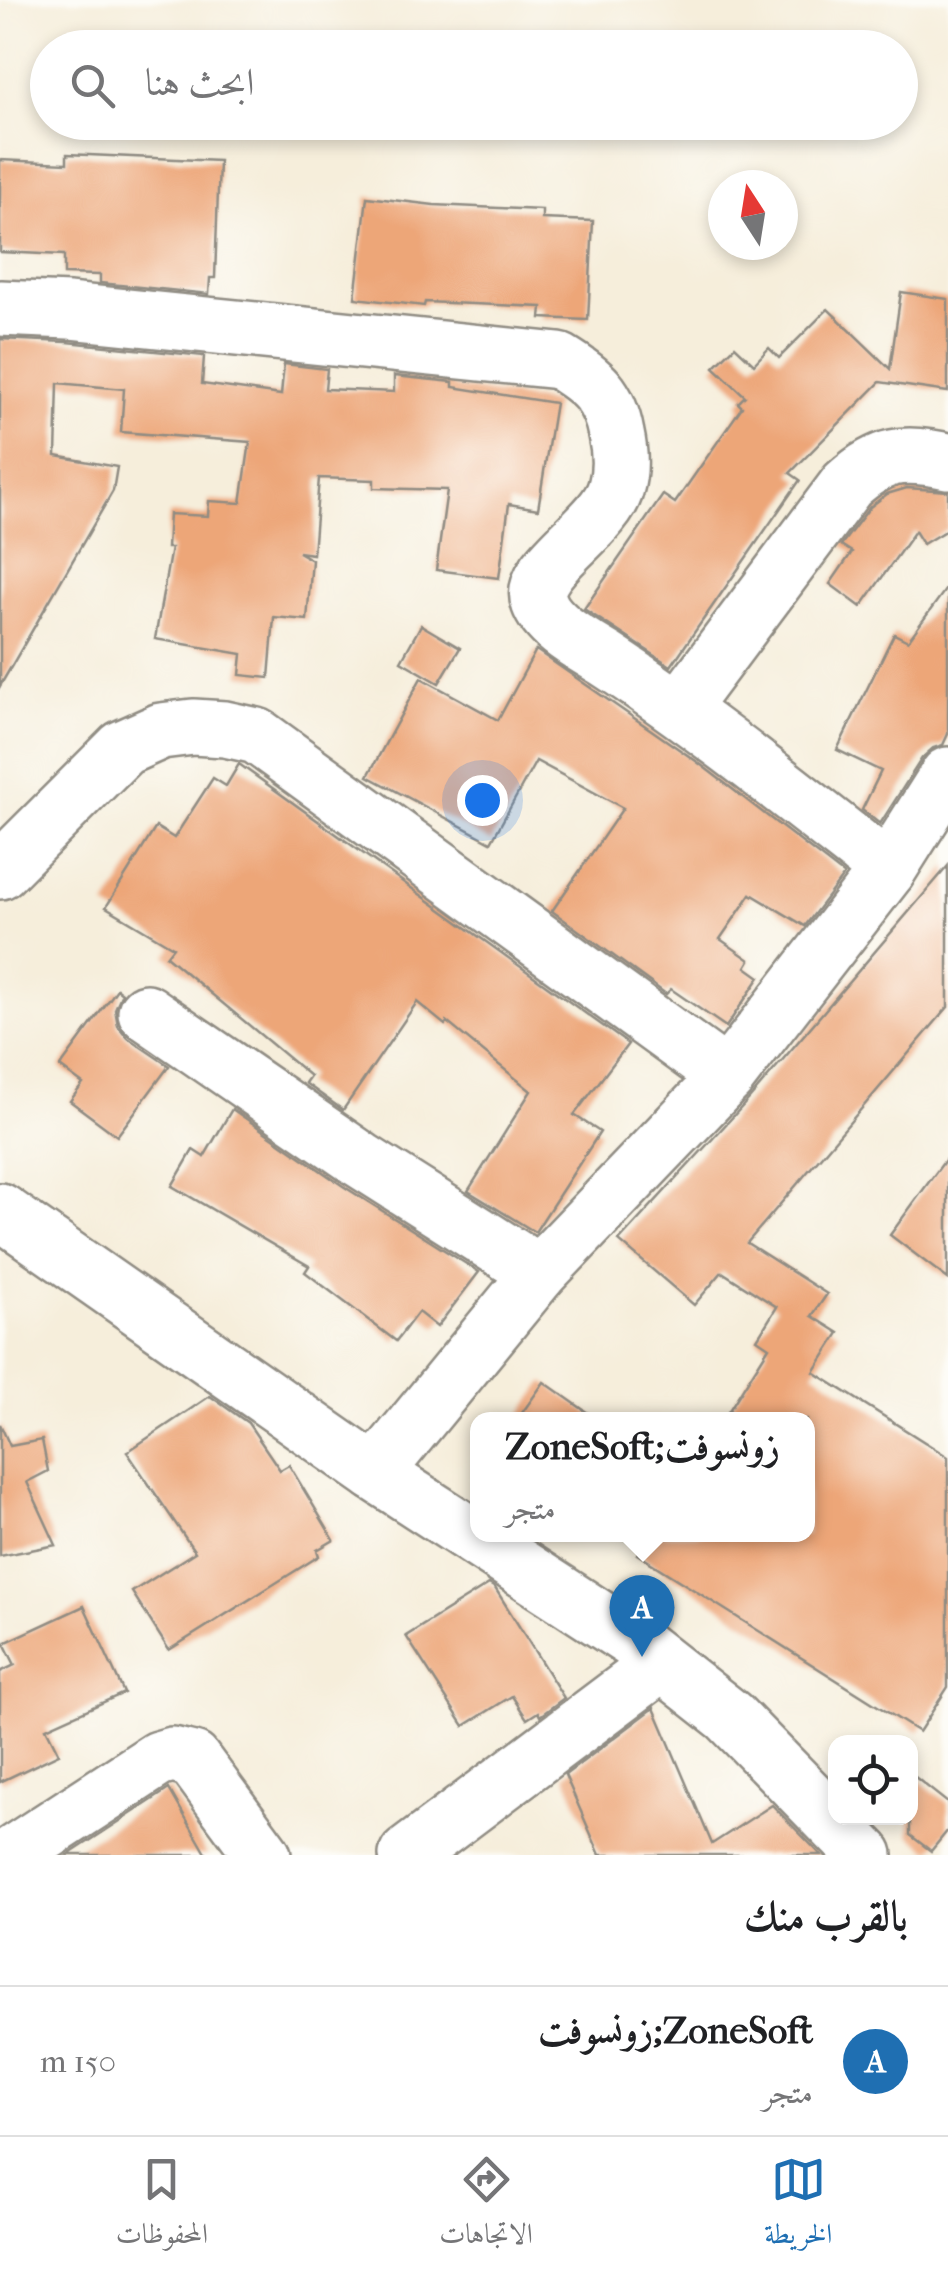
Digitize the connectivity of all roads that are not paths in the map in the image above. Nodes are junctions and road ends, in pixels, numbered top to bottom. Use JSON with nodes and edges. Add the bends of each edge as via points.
{"nodes":[{"id":1,"x":0,"y":308,"type":"edge"},
{"id":2,"x":948,"y":461,"type":"edge"},
{"id":3,"x":680,"y":708,"type":"junction"},
{"id":4,"x":948,"y":776,"type":"edge"},
{"id":5,"x":888,"y":870,"type":"junction"},
{"id":6,"x":0,"y":871,"type":"edge"},
{"id":7,"x":146,"y":1012,"type":"dead end"},
{"id":8,"x":726,"y":1077,"type":"junction"},
{"id":9,"x":0,"y":1211,"type":"edge"},
{"id":10,"x":538,"y":1273,"type":"junction"},
{"id":11,"x":375,"y":1473,"type":"junction"},
{"id":12,"x":470,"y":1535,"type":"edge"},
{"id":13,"x":481,"y":1542,"type":"edge"},
{"id":14,"x":660,"y":1664,"type":"junction"},
{"id":15,"x":11,"y":1855,"type":"edge"},
{"id":16,"x":262,"y":1855,"type":"edge"},
{"id":17,"x":407,"y":1855,"type":"edge"},
{"id":18,"x":864,"y":1855,"type":"edge"}],
"edges":[{"from":1,"to":3,"type":"street","via":[[558,361],[586,377],[611,406],[620,459],[616,490],[604,513],[548,567],[538,601],[572,638]]},
{"from":2,"to":3,"type":"street","via":[[891,457],[856,476]]},
{"from":3,"to":5,"type":"street"},
{"from":4,"to":5,"type":"street"},
{"from":5,"to":8,"type":"street"},
{"from":6,"to":8,"type":"street","via":[[123,748],[192,726],[257,736]]},
{"from":7,"to":10,"type":"street"},
{"from":8,"to":10,"type":"street"},
{"from":9,"to":11,"type":"street"},
{"from":10,"to":11,"type":"street"},
{"from":11,"to":12,"type":"street"},
{"from":13,"to":14,"type":"street"},
{"from":14,"to":17,"type":"street"},
{"from":14,"to":18,"type":"street","via":[[729,1716]]},
{"from":15,"to":16,"type":"street","via":[[172,1754],[193,1760]]}]}
